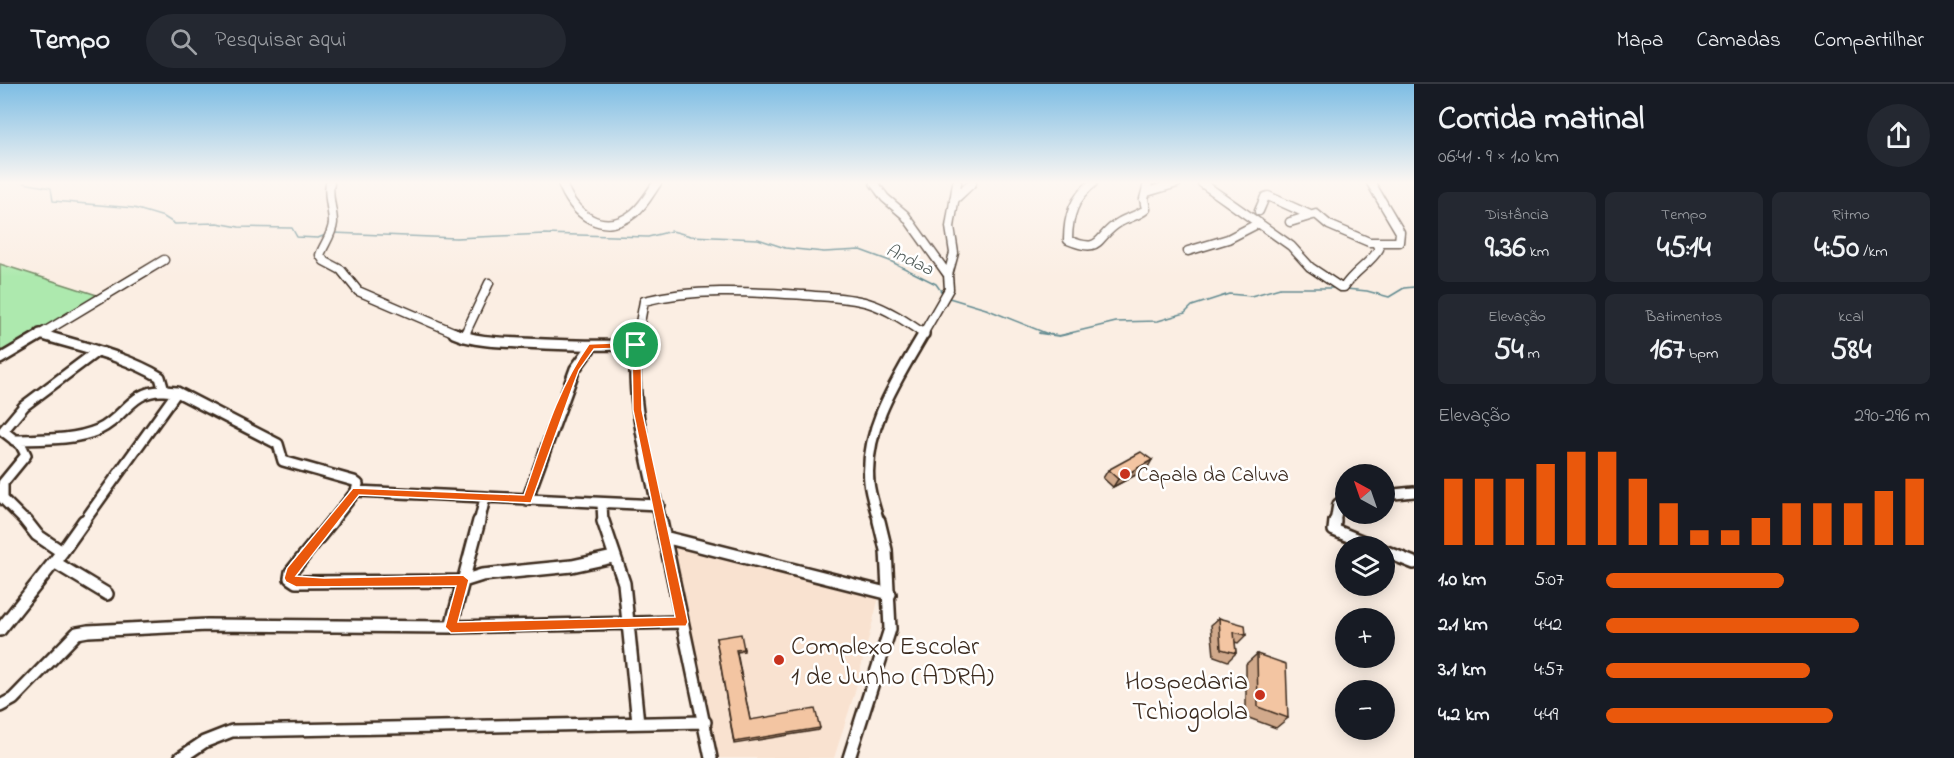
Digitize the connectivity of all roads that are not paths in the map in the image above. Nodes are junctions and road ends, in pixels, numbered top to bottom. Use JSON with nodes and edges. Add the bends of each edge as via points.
{"nodes":[{"id":1,"x":334,"y":214,"type":"edge"},
{"id":2,"x":580,"y":214,"type":"edge"},
{"id":3,"x":632,"y":214,"type":"edge"},
{"id":4,"x":904,"y":214,"type":"edge"},
{"id":5,"x":951,"y":214,"type":"edge"},
{"id":6,"x":1071,"y":214,"type":"edge"},
{"id":7,"x":1140,"y":214,"type":"edge"},
{"id":8,"x":1247,"y":214,"type":"edge"},
{"id":9,"x":1313,"y":214,"type":"edge"},
{"id":10,"x":1317,"y":214,"type":"edge"},
{"id":11,"x":1390,"y":214,"type":"edge"},
{"id":12,"x":1310,"y":215,"type":"joint"},
{"id":13,"x":1290,"y":222,"type":"dead end"},
{"id":14,"x":1259,"y":223,"type":"junction"},
{"id":15,"x":1377,"y":243,"type":"junction"},
{"id":16,"x":1188,"y":252,"type":"dead end"},
{"id":17,"x":164,"y":260,"type":"dead end"},
{"id":18,"x":948,"y":275,"type":"junction"},
{"id":19,"x":489,"y":283,"type":"dead end"},
{"id":20,"x":40,"y":334,"type":"junction"},
{"id":21,"x":924,"y":334,"type":"junction"},
{"id":22,"x":464,"y":337,"type":"junction"},
{"id":23,"x":636,"y":345,"type":"junction"},
{"id":24,"x":592,"y":346,"type":"junction"},
{"id":25,"x":96,"y":352,"type":"junction"},
{"id":26,"x":0,"y":359,"type":"edge"},
{"id":27,"x":164,"y":391,"type":"junction"},
{"id":28,"x":177,"y":392,"type":"junction"},
{"id":29,"x":14,"y":440,"type":"junction"},
{"id":30,"x":356,"y":490,"type":"junction"},
{"id":31,"x":1414,"y":492,"type":"edge"},
{"id":32,"x":1395,"y":494,"type":"edge"},
{"id":33,"x":485,"y":498,"type":"junction"},
{"id":34,"x":527,"y":500,"type":"junction"},
{"id":35,"x":602,"y":504,"type":"junction"},
{"id":36,"x":659,"y":505,"type":"junction"},
{"id":37,"x":1335,"y":524,"type":"edge"},
{"id":38,"x":1349,"y":536,"type":"edge"},
{"id":39,"x":664,"y":537,"type":"junction"},
{"id":40,"x":62,"y":552,"type":"junction"},
{"id":41,"x":1395,"y":555,"type":"edge"},
{"id":42,"x":613,"y":557,"type":"junction"},
{"id":43,"x":54,"y":562,"type":"junction"},
{"id":44,"x":1414,"y":563,"type":"edge"},
{"id":45,"x":463,"y":580,"type":"junction"},
{"id":46,"x":107,"y":594,"type":"dead end"},
{"id":47,"x":890,"y":594,"type":"junction"},
{"id":48,"x":626,"y":622,"type":"junction"},
{"id":49,"x":682,"y":622,"type":"junction"},
{"id":50,"x":451,"y":627,"type":"junction"},
{"id":51,"x":0,"y":630,"type":"edge"},
{"id":52,"x":0,"y":706,"type":"edge"},
{"id":53,"x":705,"y":722,"type":"junction"},
{"id":54,"x":638,"y":723,"type":"junction"},
{"id":55,"x":180,"y":758,"type":"edge"},
{"id":56,"x":711,"y":758,"type":"edge"},
{"id":57,"x":849,"y":758,"type":"edge"}],
"edges":[{"from":1,"to":22,"type":"street","via":[[332,233],[321,248],[324,261],[341,270],[358,291]]},
{"from":2,"to":3,"type":"street","via":[[588,220],[614,223]]},
{"from":4,"to":18,"type":"street"},
{"from":5,"to":18,"type":"street","via":[[954,253]]},
{"from":6,"to":7,"type":"street","via":[[1068,240],[1085,247],[1096,243],[1116,225]]},
{"from":8,"to":14,"type":"street"},
{"from":9,"to":12,"type":"street"},
{"from":10,"to":15,"type":"street","via":[[1329,225]]},
{"from":11,"to":15,"type":"street","via":[[1400,232],[1399,242]]},
{"from":12,"to":13,"type":"street"},
{"from":14,"to":15,"type":"street","via":[[1342,288],[1347,279],[1372,261]]},
{"from":14,"to":16,"type":"street","via":[[1228,239]]},
{"from":17,"to":20,"type":"street"},
{"from":18,"to":21,"type":"street","via":[[946,298]]},
{"from":19,"to":22,"type":"street"},
{"from":20,"to":25,"type":"street"},
{"from":20,"to":26,"type":"street"},
{"from":21,"to":23,"type":"street","via":[[893,314],[848,298],[780,294],[682,296],[644,301]]},
{"from":21,"to":47,"type":"street","via":[[897,380],[870,442],[869,483],[886,550]]},
{"from":22,"to":24,"type":"street"},
{"from":23,"to":24,"type":"street"},
{"from":23,"to":36,"type":"street","via":[[637,410]]},
{"from":24,"to":34,"type":"street","via":[[575,369]]},
{"from":25,"to":27,"type":"street","via":[[149,370],[160,377]]},
{"from":25,"to":29,"type":"street","via":[[13,417],[3,431]]},
{"from":27,"to":28,"type":"street"},
{"from":27,"to":29,"type":"street","via":[[142,395],[99,430]]},
{"from":28,"to":30,"type":"street","via":[[278,444],[283,461],[354,481],[358,484]]},
{"from":28,"to":40,"type":"street"},
{"from":29,"to":40,"type":"street","via":[[26,455],[3,483],[3,499],[37,535]]},
{"from":30,"to":33,"type":"street"},
{"from":30,"to":45,"type":"street","via":[[290,578],[296,582],[324,583]]},
{"from":31,"to":32,"type":"street"},
{"from":33,"to":34,"type":"street"},
{"from":33,"to":45,"type":"street"},
{"from":34,"to":35,"type":"street"},
{"from":35,"to":36,"type":"street"},
{"from":35,"to":42,"type":"street","via":[[603,524]]},
{"from":36,"to":39,"type":"street"},
{"from":37,"to":38,"type":"street","via":[[1334,530]]},
{"from":39,"to":47,"type":"street"},
{"from":39,"to":49,"type":"street"},
{"from":40,"to":43,"type":"street"},
{"from":41,"to":44,"type":"street"},
{"from":42,"to":45,"type":"street"},
{"from":42,"to":48,"type":"street","via":[[624,583]]},
{"from":43,"to":46,"type":"street"},
{"from":43,"to":51,"type":"street"},
{"from":45,"to":50,"type":"street"},
{"from":47,"to":57,"type":"street","via":[[890,629]]},
{"from":48,"to":49,"type":"street"},
{"from":48,"to":50,"type":"street"},
{"from":48,"to":54,"type":"street"},
{"from":49,"to":53,"type":"street"},
{"from":50,"to":52,"type":"street","via":[[240,624],[88,631],[77,633],[13,699]]},
{"from":53,"to":54,"type":"street"},
{"from":53,"to":56,"type":"street"},
{"from":54,"to":55,"type":"street","via":[[232,731],[204,742]]}]}
